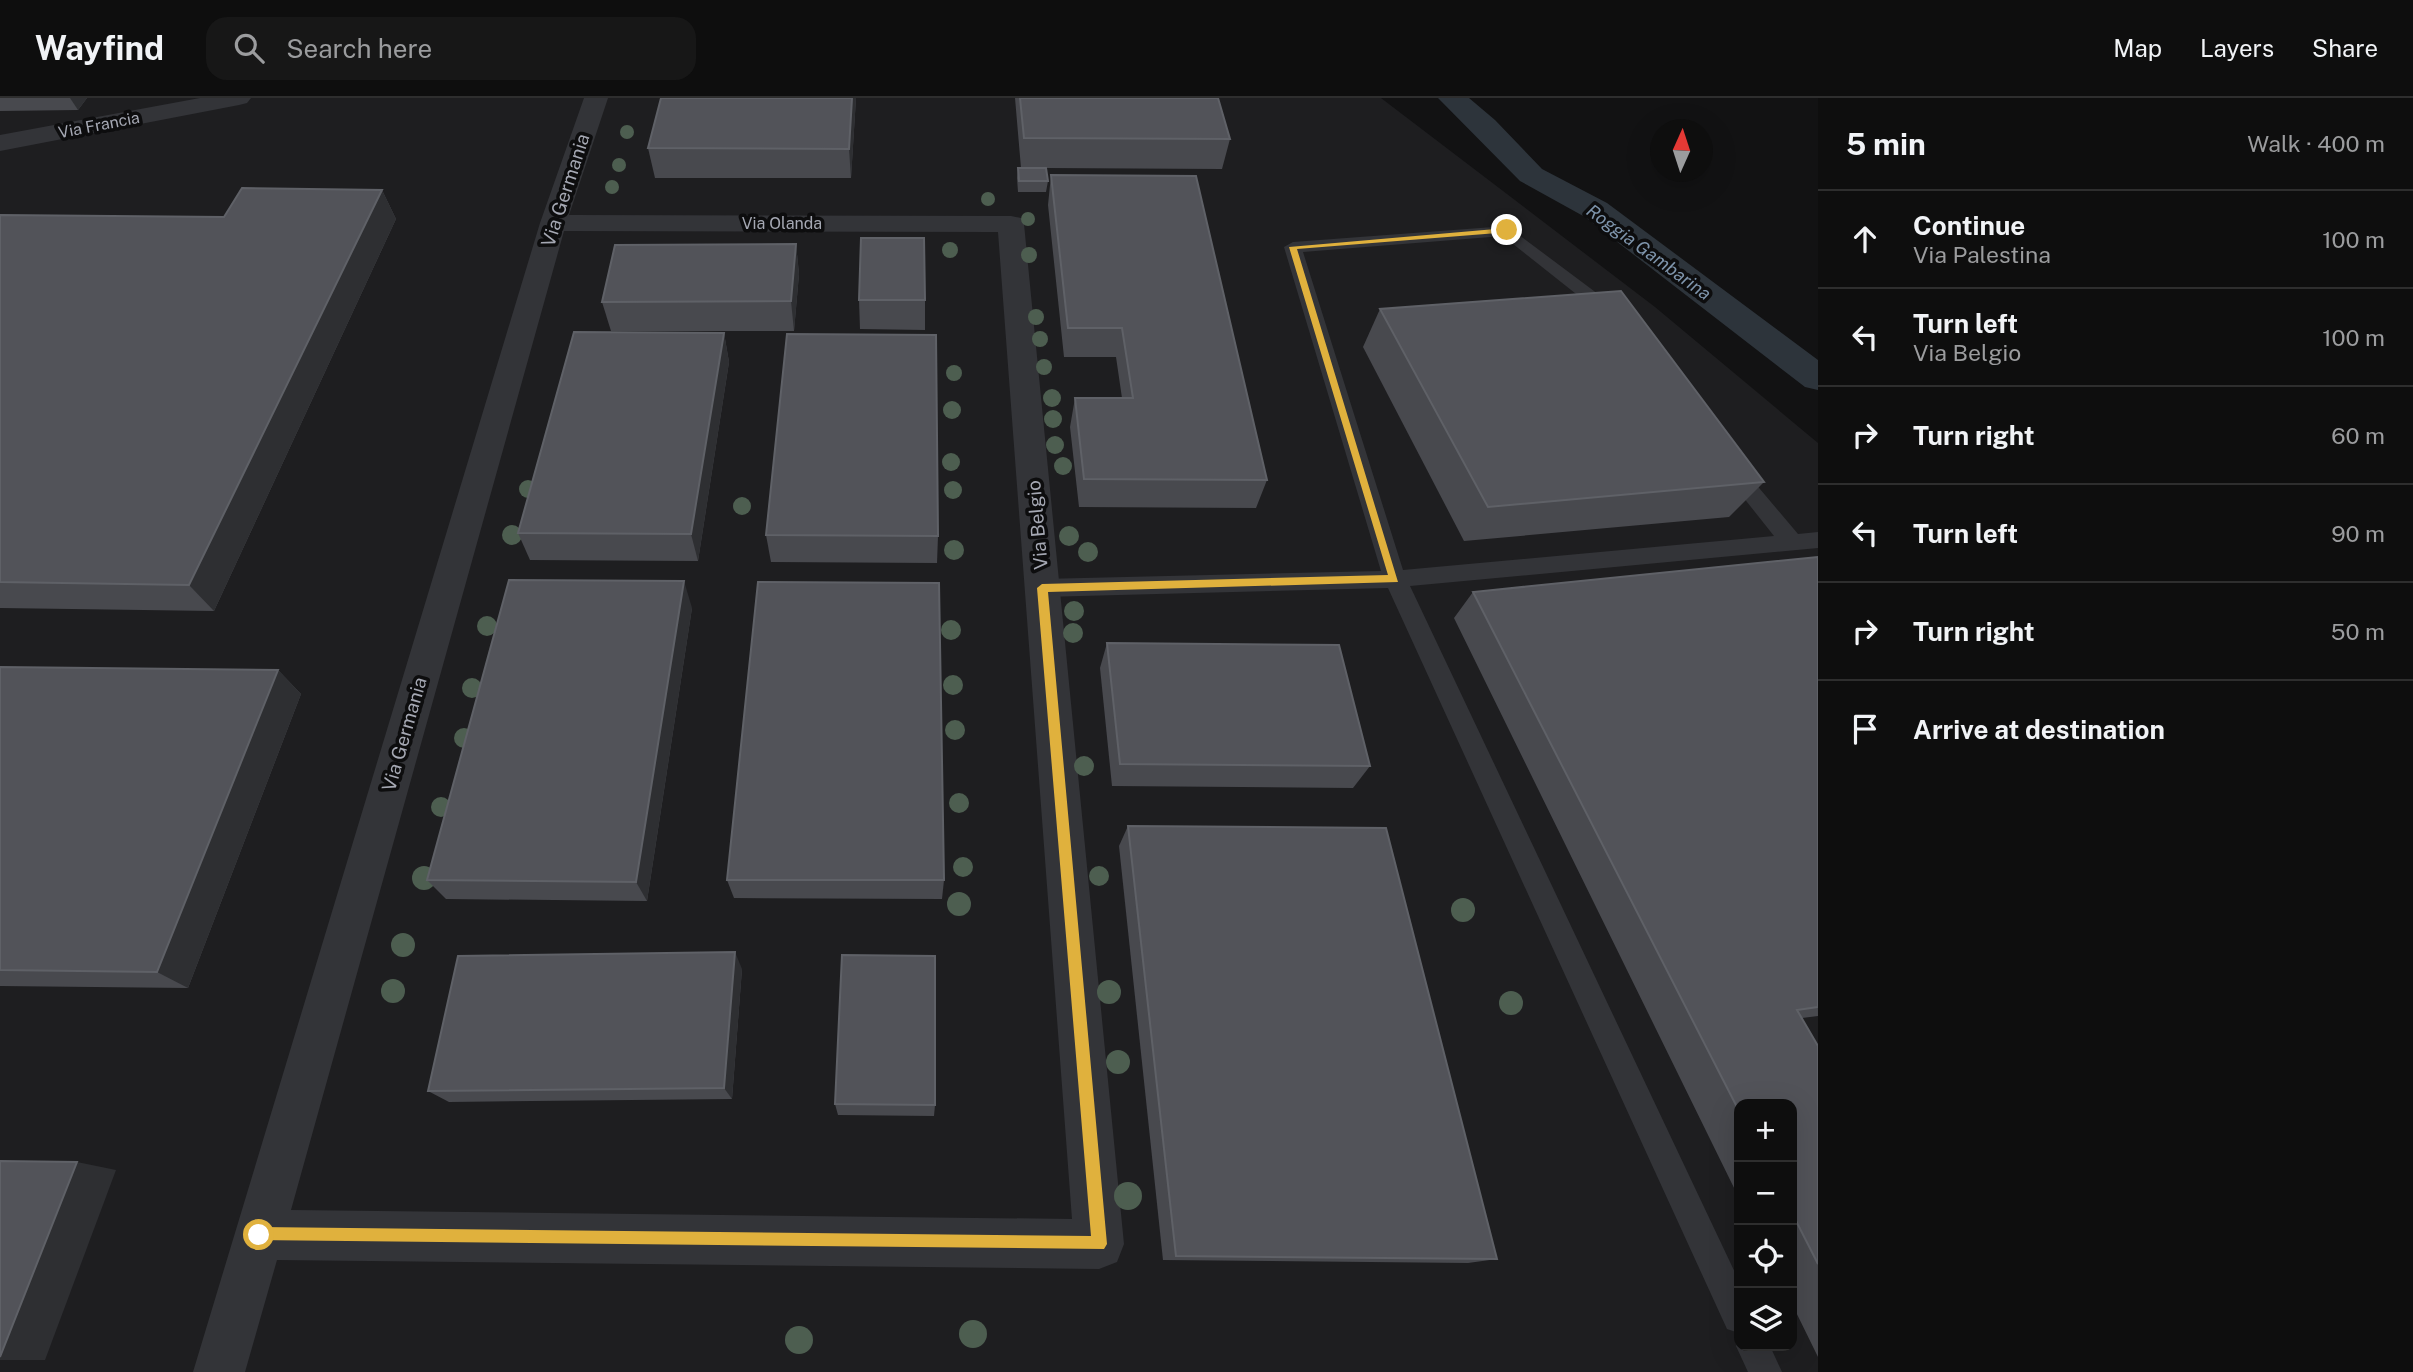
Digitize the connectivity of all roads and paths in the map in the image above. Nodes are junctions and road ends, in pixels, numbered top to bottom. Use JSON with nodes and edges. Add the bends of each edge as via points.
{"nodes":[{"id":1,"x":239,"y":98,"type":"edge"},
{"id":2,"x":596,"y":98,"type":"edge"},
{"id":3,"x":0,"y":143,"type":"edge"},
{"id":4,"x":553,"y":223,"type":"junction"},
{"id":5,"x":1011,"y":224,"type":"joint"},
{"id":6,"x":1622,"y":333,"type":"edge"},
{"id":7,"x":1715,"y":448,"type":"edge"},
{"id":8,"x":1818,"y":540,"type":"edge"},
{"id":9,"x":1792,"y":542,"type":"junction"},
{"id":10,"x":1395,"y":579,"type":"junction"},
{"id":11,"x":1042,"y":588,"type":"junction"},
{"id":12,"x":259,"y":1235,"type":"junction"},
{"id":13,"x":1734,"y":1306,"type":"edge"},
{"id":14,"x":1755,"y":1351,"type":"edge"},
{"id":15,"x":219,"y":1372,"type":"edge"},
{"id":16,"x":1765,"y":1372,"type":"edge"}],
"edges":[{"from":1,"to":3,"type":"street","name":"Via Francia"},
{"from":2,"to":4,"type":"street","name":"Via Germania"},
{"from":4,"to":5,"type":"street","name":"Via Olanda"},
{"from":4,"to":12,"type":"street","name":"Via Germania"},
{"from":5,"to":11,"type":"street","name":"Via Belgio"},
{"from":6,"to":10,"type":"lane","via":[[1596,301],[1507,230],[1293,247]]},
{"from":7,"to":9,"type":"lane"},
{"from":8,"to":9,"type":"lane"},
{"from":9,"to":10,"type":"lane"},
{"from":10,"to":11,"type":"lane"},
{"from":10,"to":13,"type":"lane"},
{"from":11,"to":12,"type":"street","name":"Via Belgio","via":[[1099,1244]]},
{"from":12,"to":15,"type":"street","name":"Via Germania"},
{"from":14,"to":16,"type":"lane"}]}
